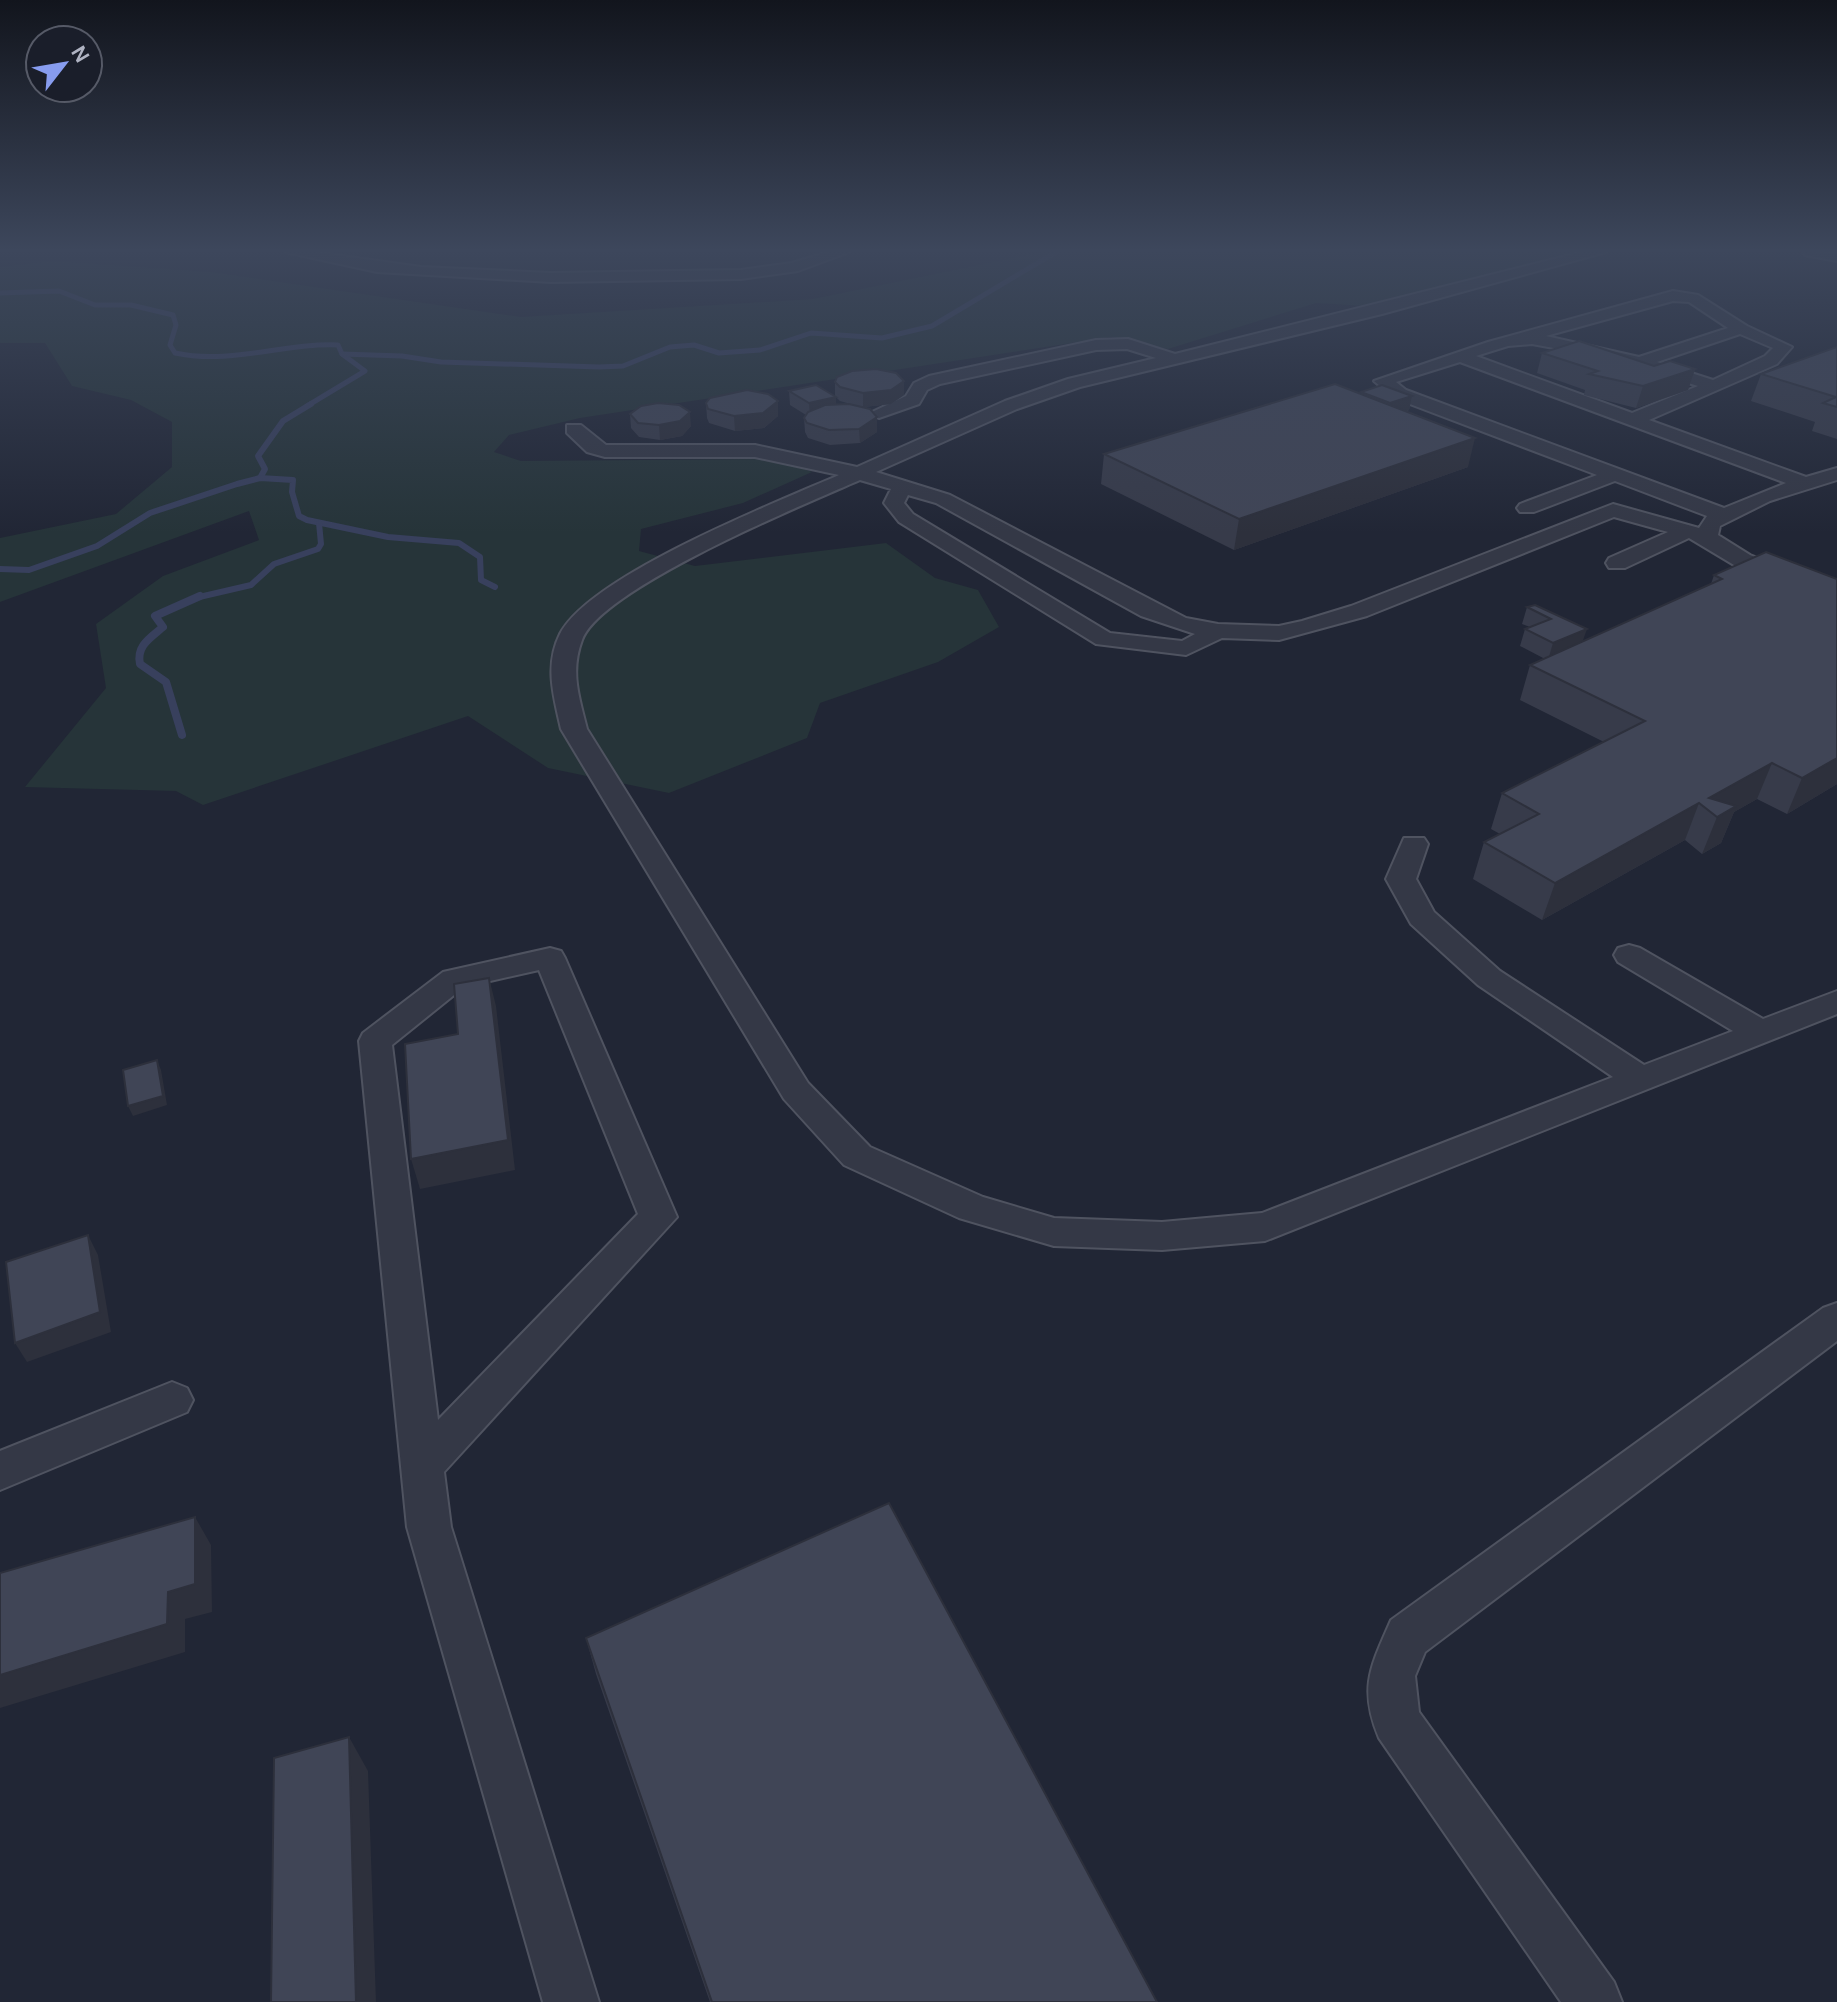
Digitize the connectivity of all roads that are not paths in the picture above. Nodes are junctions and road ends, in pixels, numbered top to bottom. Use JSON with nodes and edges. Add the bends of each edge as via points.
{"nodes":[{"id":1,"x":1094,"y":345,"type":"edge"},
{"id":2,"x":1132,"y":345,"type":"edge"},
{"id":3,"x":1231,"y":345,"type":"edge"},
{"id":4,"x":1495,"y":345,"type":"edge"},
{"id":5,"x":1550,"y":345,"type":"edge"},
{"id":6,"x":1690,"y":345,"type":"edge"},
{"id":7,"x":1780,"y":345,"type":"edge"},
{"id":8,"x":1460,"y":356,"type":"junction"},
{"id":9,"x":1174,"y":359,"type":"junction"},
{"id":10,"x":1639,"y":362,"type":"junction"},
{"id":11,"x":1714,"y":386,"type":"junction"},
{"id":12,"x":879,"y":413,"type":"dead end"},
{"id":13,"x":1632,"y":420,"type":"junction"},
{"id":14,"x":574,"y":429,"type":"dead end"},
{"id":15,"x":859,"y":473,"type":"junction"},
{"id":16,"x":1837,"y":474,"type":"edge"},
{"id":17,"x":1614,"y":475,"type":"junction"},
{"id":18,"x":1803,"y":483,"type":"junction"},
{"id":19,"x":902,"y":486,"type":"junction"},
{"id":20,"x":1527,"y":508,"type":"dead end"},
{"id":21,"x":1725,"y":516,"type":"junction"},
{"id":22,"x":1696,"y":534,"type":"junction"},
{"id":23,"x":1617,"y":563,"type":"dead end"},
{"id":24,"x":1837,"y":599,"type":"edge"},
{"id":25,"x":1218,"y":631,"type":"junction"},
{"id":26,"x":1414,"y":844,"type":"dead end"},
{"id":27,"x":1629,"y":955,"type":"dead end"},
{"id":28,"x":1837,"y":1002,"type":"edge"},
{"id":29,"x":1760,"y":1032,"type":"junction"},
{"id":30,"x":1641,"y":1079,"type":"junction"},
{"id":31,"x":1837,"y":1319,"type":"edge"},
{"id":32,"x":172,"y":1400,"type":"dead end"},
{"id":33,"x":423,"y":1465,"type":"junction"},
{"id":34,"x":0,"y":1471,"type":"edge"},
{"id":35,"x":571,"y":2002,"type":"edge"},
{"id":36,"x":1594,"y":2002,"type":"edge"}],
"edges":[{"from":1,"to":12,"type":"street","via":[[935,380],[920,387],[913,400]]},
{"from":2,"to":9,"type":"street"},
{"from":3,"to":9,"type":"street"},
{"from":4,"to":8,"type":"street"},
{"from":5,"to":10,"type":"street"},
{"from":6,"to":10,"type":"street"},
{"from":7,"to":11,"type":"street","via":[[1784,347],[1771,360]]},
{"from":8,"to":13,"type":"street"},
{"from":8,"to":17,"type":"street","via":[[1383,381],[1400,394]]},
{"from":9,"to":15,"type":"street","via":[[1074,383],[1011,405]]},
{"from":10,"to":11,"type":"street"},
{"from":11,"to":13,"type":"street"},
{"from":13,"to":18,"type":"street"},
{"from":14,"to":15,"type":"street","via":[[605,451],[755,451]]},
{"from":15,"to":19,"type":"street"},
{"from":15,"to":30,"type":"street","via":[[690,548],[637,578],[598,606],[571,635],[561,675],[574,729],[796,1091],[857,1156],[972,1208],[1054,1232],[1162,1236],[1265,1227]]},
{"from":16,"to":18,"type":"street"},
{"from":17,"to":20,"type":"street"},
{"from":17,"to":21,"type":"street"},
{"from":18,"to":21,"type":"street"},
{"from":19,"to":25,"type":"street","via":[[968,511],[1149,611]]},
{"from":19,"to":25,"type":"street","via":[[894,503],[906,518],[1104,639],[1186,648]]},
{"from":21,"to":22,"type":"street"},
{"from":22,"to":23,"type":"street"},
{"from":22,"to":24,"type":"street","via":[[1742,560]]},
{"from":22,"to":25,"type":"street","via":[[1613,510],[1307,627],[1279,633]]},
{"from":26,"to":30,"type":"street","via":[[1401,879],[1422,917],[1489,978]]},
{"from":27,"to":29,"type":"street"},
{"from":28,"to":29,"type":"street"},
{"from":29,"to":30,"type":"street"},
{"from":31,"to":36,"type":"street","via":[[1408,1636],[1391,1676],[1396,1721]]},
{"from":32,"to":34,"type":"street"},
{"from":33,"to":33,"type":"street","via":[[375,1041],[454,979],[550,958],[658,1217]]},
{"from":33,"to":35,"type":"street","via":[[429,1527]]}]}
